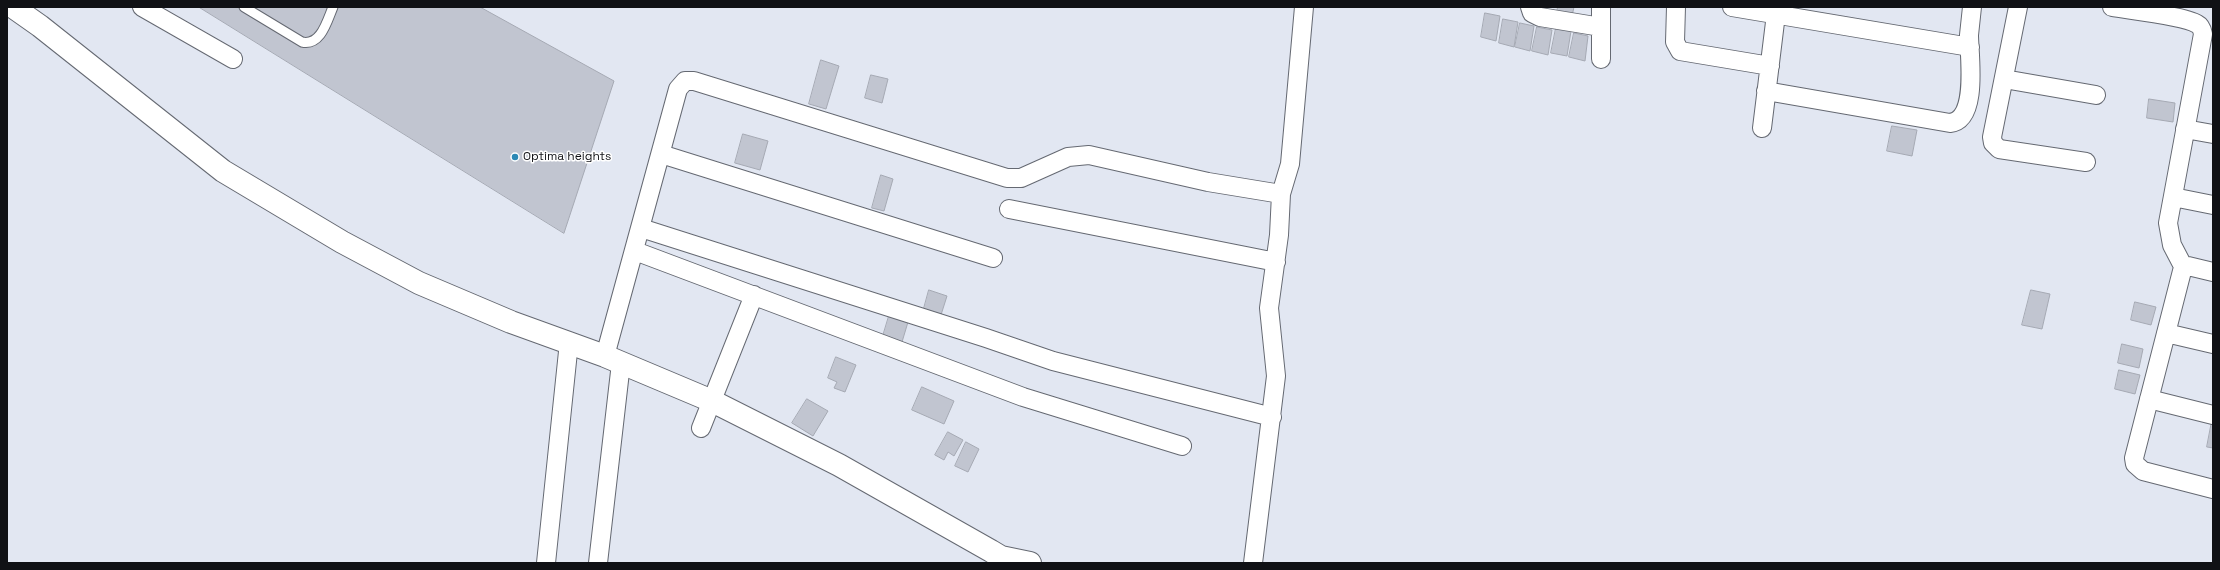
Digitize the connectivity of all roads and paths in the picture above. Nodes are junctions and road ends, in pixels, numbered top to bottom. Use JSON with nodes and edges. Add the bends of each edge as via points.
{"nodes":[{"id":1,"x":13,"y":7,"type":"edge"},
{"id":2,"x":142,"y":7,"type":"edge"},
{"id":3,"x":244,"y":7,"type":"edge"},
{"id":4,"x":334,"y":7,"type":"edge"},
{"id":5,"x":1304,"y":7,"type":"edge"},
{"id":6,"x":1530,"y":7,"type":"edge"},
{"id":7,"x":1601,"y":7,"type":"edge"},
{"id":8,"x":1676,"y":7,"type":"edge"},
{"id":9,"x":1732,"y":7,"type":"edge"},
{"id":10,"x":1972,"y":7,"type":"edge"},
{"id":11,"x":2018,"y":7,"type":"edge"},
{"id":12,"x":2112,"y":7,"type":"edge"},
{"id":13,"x":1776,"y":14,"type":"junction"},
{"id":14,"x":1601,"y":27,"type":"junction"},
{"id":15,"x":1970,"y":47,"type":"junction"},
{"id":16,"x":233,"y":59,"type":"dead end"},
{"id":17,"x":1601,"y":59,"type":"dead end"},
{"id":18,"x":2205,"y":65,"type":"edge"},
{"id":19,"x":1770,"y":66,"type":"junction"},
{"id":20,"x":2004,"y":79,"type":"junction"},
{"id":21,"x":1766,"y":91,"type":"junction"},
{"id":22,"x":2096,"y":95,"type":"dead end"},
{"id":23,"x":1762,"y":128,"type":"dead end"},
{"id":24,"x":2185,"y":129,"type":"junction"},
{"id":25,"x":2213,"y":134,"type":"edge"},
{"id":26,"x":661,"y":154,"type":"junction"},
{"id":27,"x":2086,"y":162,"type":"dead end"},
{"id":28,"x":1281,"y":194,"type":"junction"},
{"id":29,"x":2173,"y":197,"type":"junction"},
{"id":30,"x":2213,"y":205,"type":"edge"},
{"id":31,"x":1009,"y":209,"type":"dead end"},
{"id":32,"x":641,"y":228,"type":"junction"},
{"id":33,"x":635,"y":251,"type":"junction"},
{"id":34,"x":993,"y":258,"type":"dead end"},
{"id":35,"x":1276,"y":262,"type":"junction"},
{"id":36,"x":2184,"y":268,"type":"junction"},
{"id":37,"x":2213,"y":272,"type":"edge"},
{"id":38,"x":754,"y":295,"type":"junction"},
{"id":39,"x":2166,"y":333,"type":"junction"},
{"id":40,"x":569,"y":342,"type":"junction"},
{"id":41,"x":2213,"y":344,"type":"edge"},
{"id":42,"x":613,"y":360,"type":"junction"},
{"id":43,"x":2149,"y":399,"type":"junction"},
{"id":44,"x":712,"y":401,"type":"junction"},
{"id":45,"x":2213,"y":415,"type":"edge"},
{"id":46,"x":1272,"y":417,"type":"junction"},
{"id":47,"x":701,"y":428,"type":"dead end"},
{"id":48,"x":1182,"y":446,"type":"dead end"},
{"id":49,"x":2213,"y":489,"type":"edge"},
{"id":50,"x":1005,"y":560,"type":"edge"},
{"id":51,"x":546,"y":563,"type":"edge"},
{"id":52,"x":598,"y":563,"type":"edge"},
{"id":53,"x":1030,"y":563,"type":"edge"},
{"id":54,"x":1252,"y":563,"type":"edge"}],
"edges":[{"from":1,"to":40,"type":"street","via":[[223,171],[335,238],[419,283],[511,322]]},
{"from":2,"to":16,"type":"street"},
{"from":3,"to":4,"type":"lane","via":[[302,42],[308,43],[318,38]]},
{"from":5,"to":28,"type":"street","via":[[1290,164]]},
{"from":6,"to":14,"type":"street","via":[[1532,13],[1540,17]]},
{"from":7,"to":14,"type":"street"},
{"from":8,"to":19,"type":"street","via":[[1675,42],[1680,51]]},
{"from":9,"to":13,"type":"street"},
{"from":10,"to":15,"type":"street"},
{"from":11,"to":20,"type":"street"},
{"from":12,"to":18,"type":"street","via":[[2186,20],[2199,25]]},
{"from":13,"to":15,"type":"street"},
{"from":13,"to":19,"type":"street"},
{"from":14,"to":17,"type":"street"},
{"from":15,"to":21,"type":"street","via":[[1972,65],[1967,102],[1964,115],[1955,122]]},
{"from":18,"to":24,"type":"street"},
{"from":19,"to":21,"type":"street"},
{"from":20,"to":22,"type":"street"},
{"from":20,"to":27,"type":"street","via":[[1992,137],[1995,146],[1999,149]]},
{"from":21,"to":23,"type":"street"},
{"from":24,"to":25,"type":"street"},
{"from":24,"to":29,"type":"street"},
{"from":26,"to":28,"type":"street","via":[[678,88],[685,81],[694,80],[1007,178],[1021,178],[1068,157],[1089,155],[1208,182]]},
{"from":26,"to":32,"type":"street"},
{"from":26,"to":34,"type":"street"},
{"from":28,"to":35,"type":"street"},
{"from":29,"to":30,"type":"street"},
{"from":29,"to":36,"type":"street","via":[[2168,223],[2169,238]]},
{"from":31,"to":35,"type":"street"},
{"from":32,"to":33,"type":"street"},
{"from":32,"to":46,"type":"street","via":[[1053,361]]},
{"from":33,"to":38,"type":"street"},
{"from":33,"to":42,"type":"street"},
{"from":35,"to":46,"type":"street","via":[[1269,308],[1276,364]]},
{"from":36,"to":37,"type":"street","via":[[2188,266]]},
{"from":36,"to":39,"type":"street"},
{"from":38,"to":44,"type":"street"},
{"from":38,"to":48,"type":"street","via":[[1023,397]]},
{"from":39,"to":41,"type":"street"},
{"from":39,"to":43,"type":"street"},
{"from":40,"to":42,"type":"street"},
{"from":40,"to":51,"type":"street"},
{"from":42,"to":44,"type":"street"},
{"from":42,"to":52,"type":"street"},
{"from":43,"to":45,"type":"street"},
{"from":43,"to":49,"type":"street","via":[[2134,458],[2135,464],[2143,471]]},
{"from":44,"to":47,"type":"street"},
{"from":44,"to":50,"type":"street","via":[[839,465]]},
{"from":46,"to":54,"type":"street"},
{"from":50,"to":53,"type":"street"}]}
